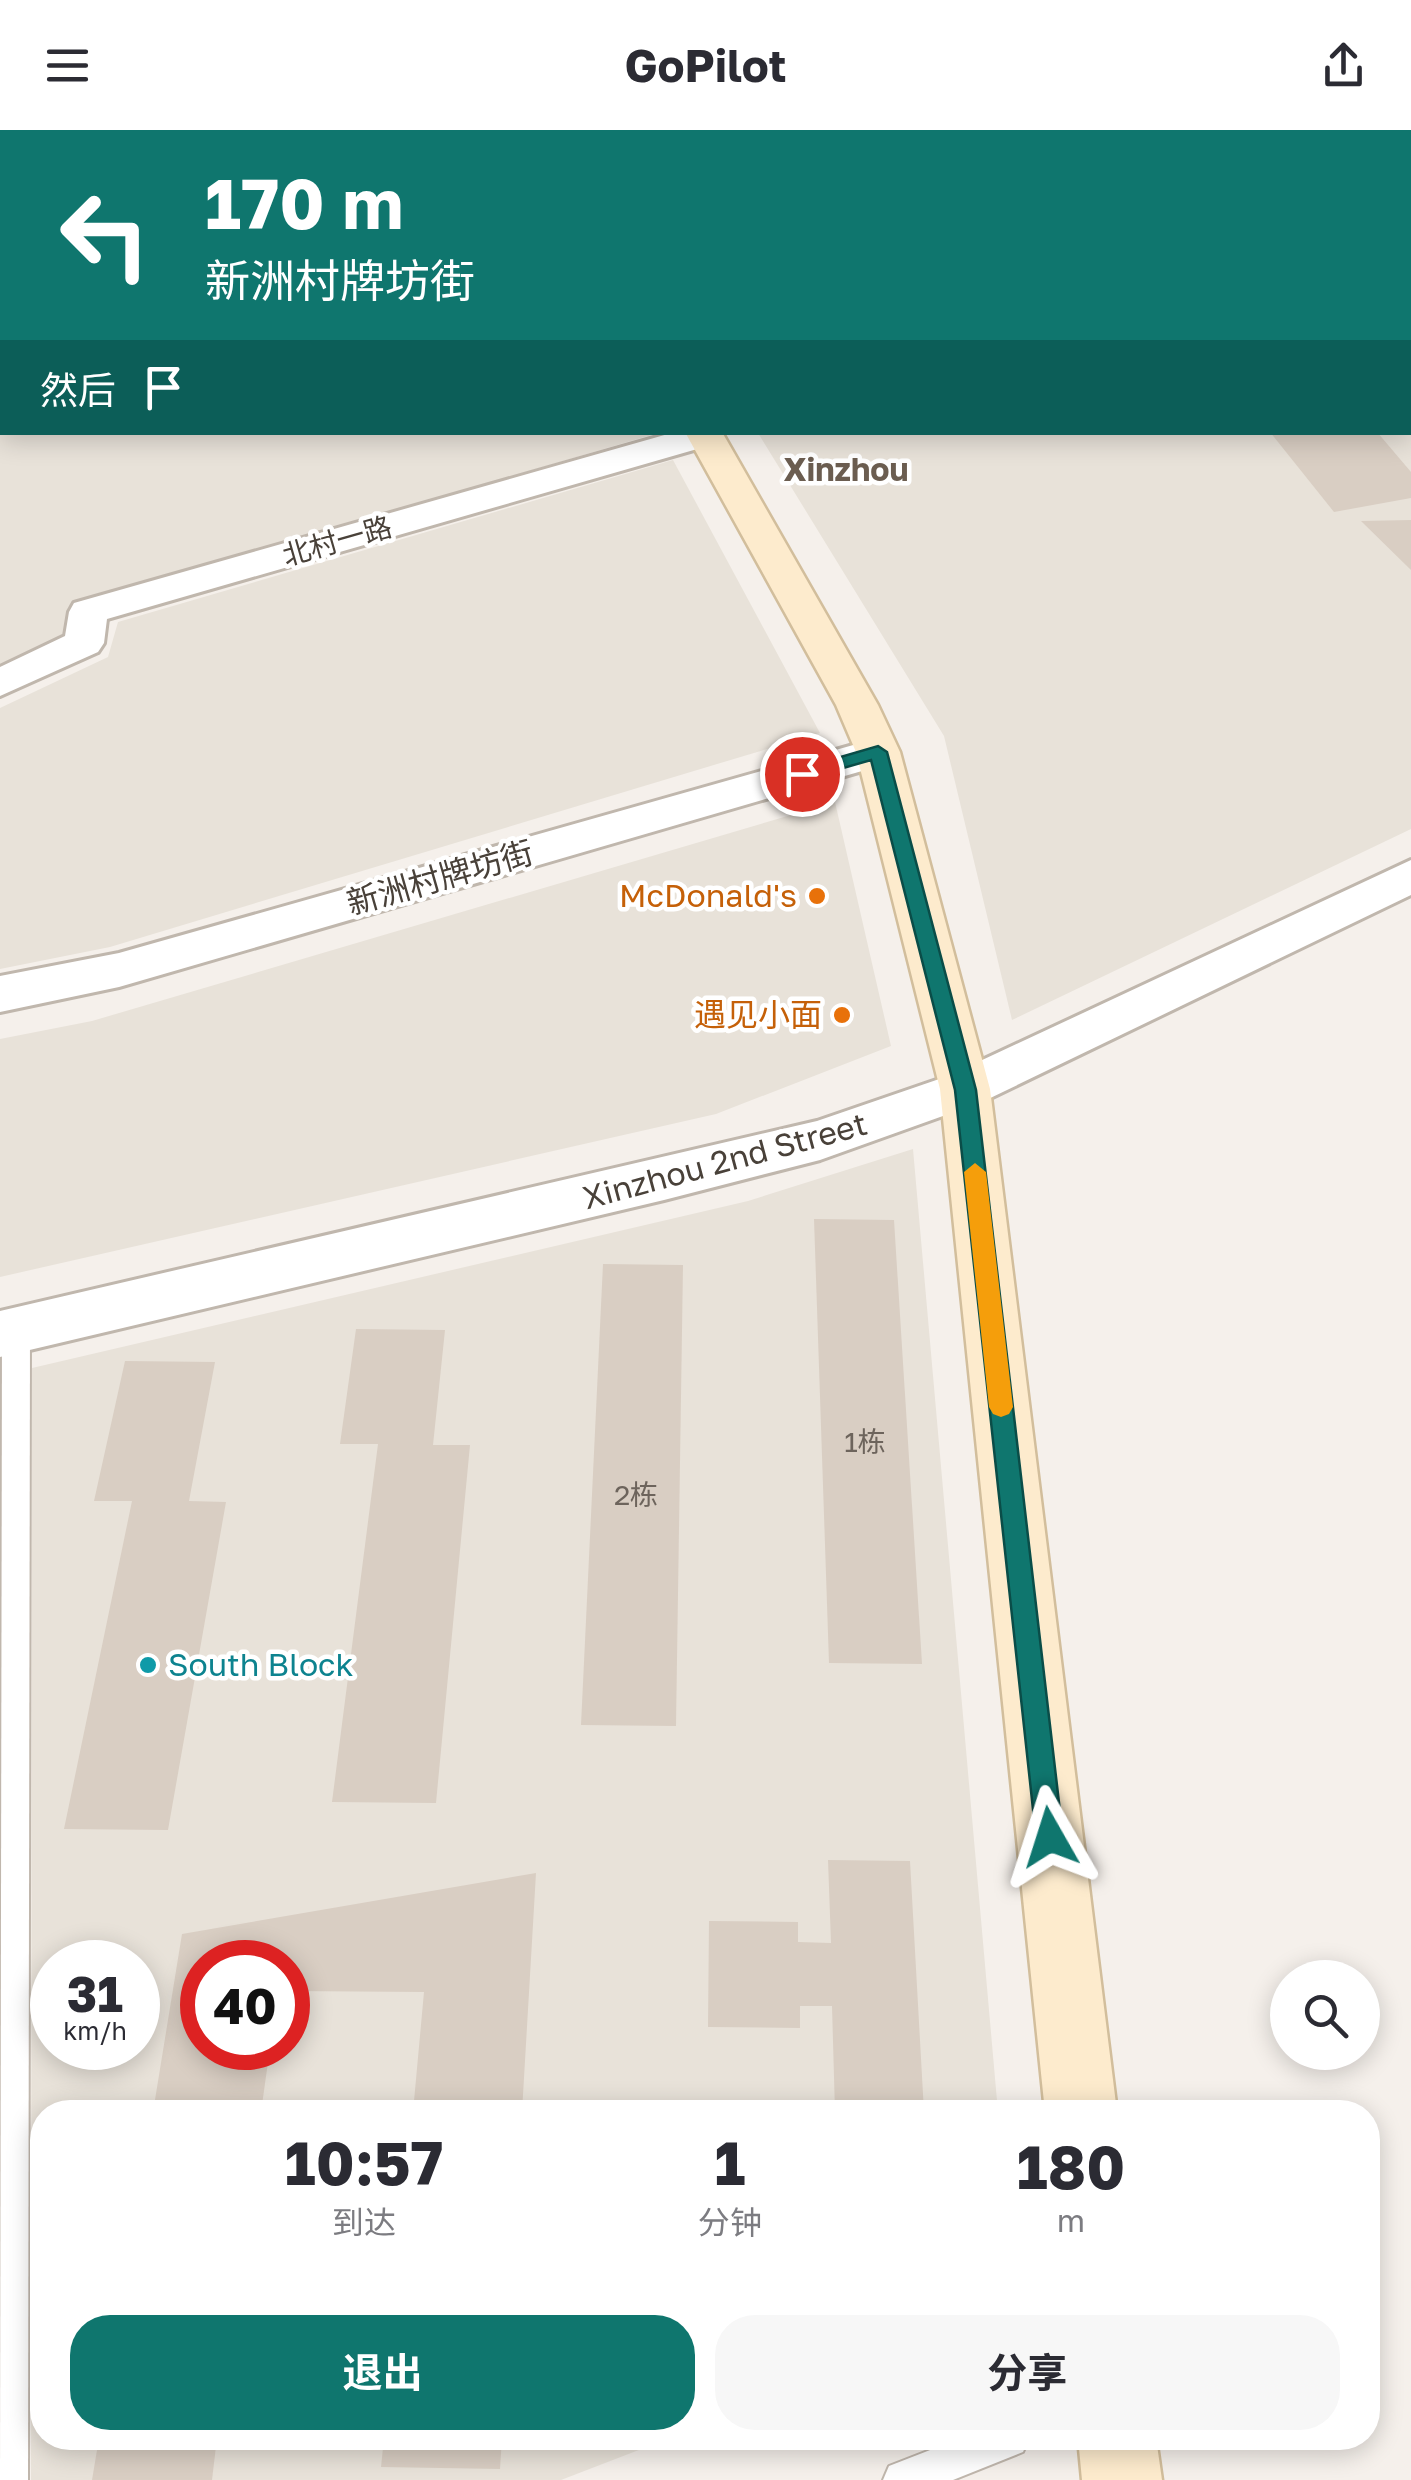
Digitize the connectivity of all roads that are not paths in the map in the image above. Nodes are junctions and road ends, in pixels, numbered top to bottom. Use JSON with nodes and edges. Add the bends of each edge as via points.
{"nodes":[{"id":1,"x":701,"y":435,"type":"edge"},
{"id":2,"x":705,"y":435,"type":"edge"},
{"id":3,"x":0,"y":683,"type":"edge"},
{"id":4,"x":878,"y":752,"type":"junction"},
{"id":5,"x":1411,"y":876,"type":"edge"},
{"id":6,"x":0,"y":994,"type":"edge"},
{"id":7,"x":966,"y":1090,"type":"junction"},
{"id":8,"x":8,"y":1332,"type":"edge"},
{"id":9,"x":6,"y":1852,"type":"edge"},
{"id":10,"x":1079,"y":2100,"type":"edge"},
{"id":11,"x":979,"y":2450,"type":"edge"},
{"id":12,"x":1118,"y":2450,"type":"edge"},
{"id":13,"x":8,"y":2480,"type":"edge"},
{"id":14,"x":904,"y":2480,"type":"edge"},
{"id":15,"x":1122,"y":2480,"type":"edge"}],
"edges":[{"from":1,"to":3,"type":"street","name":"北村一路","via":[[88,612],[84,643]]},
{"from":2,"to":4,"type":"street"},
{"from":4,"to":6,"type":"street","name":"新洲村牌坊街","via":[[119,970]]},
{"from":4,"to":7,"type":"street"},
{"from":5,"to":7,"type":"street","name":"Xinzhou 2nd Street"},
{"from":7,"to":8,"type":"street","name":"Xinzhou 2nd Street","via":[[744,1162]]},
{"from":7,"to":10,"type":"street"},
{"from":8,"to":9,"type":"lane"},
{"from":9,"to":13,"type":"lane"},
{"from":11,"to":14,"type":"lane"},
{"from":12,"to":15,"type":"street"}]}
